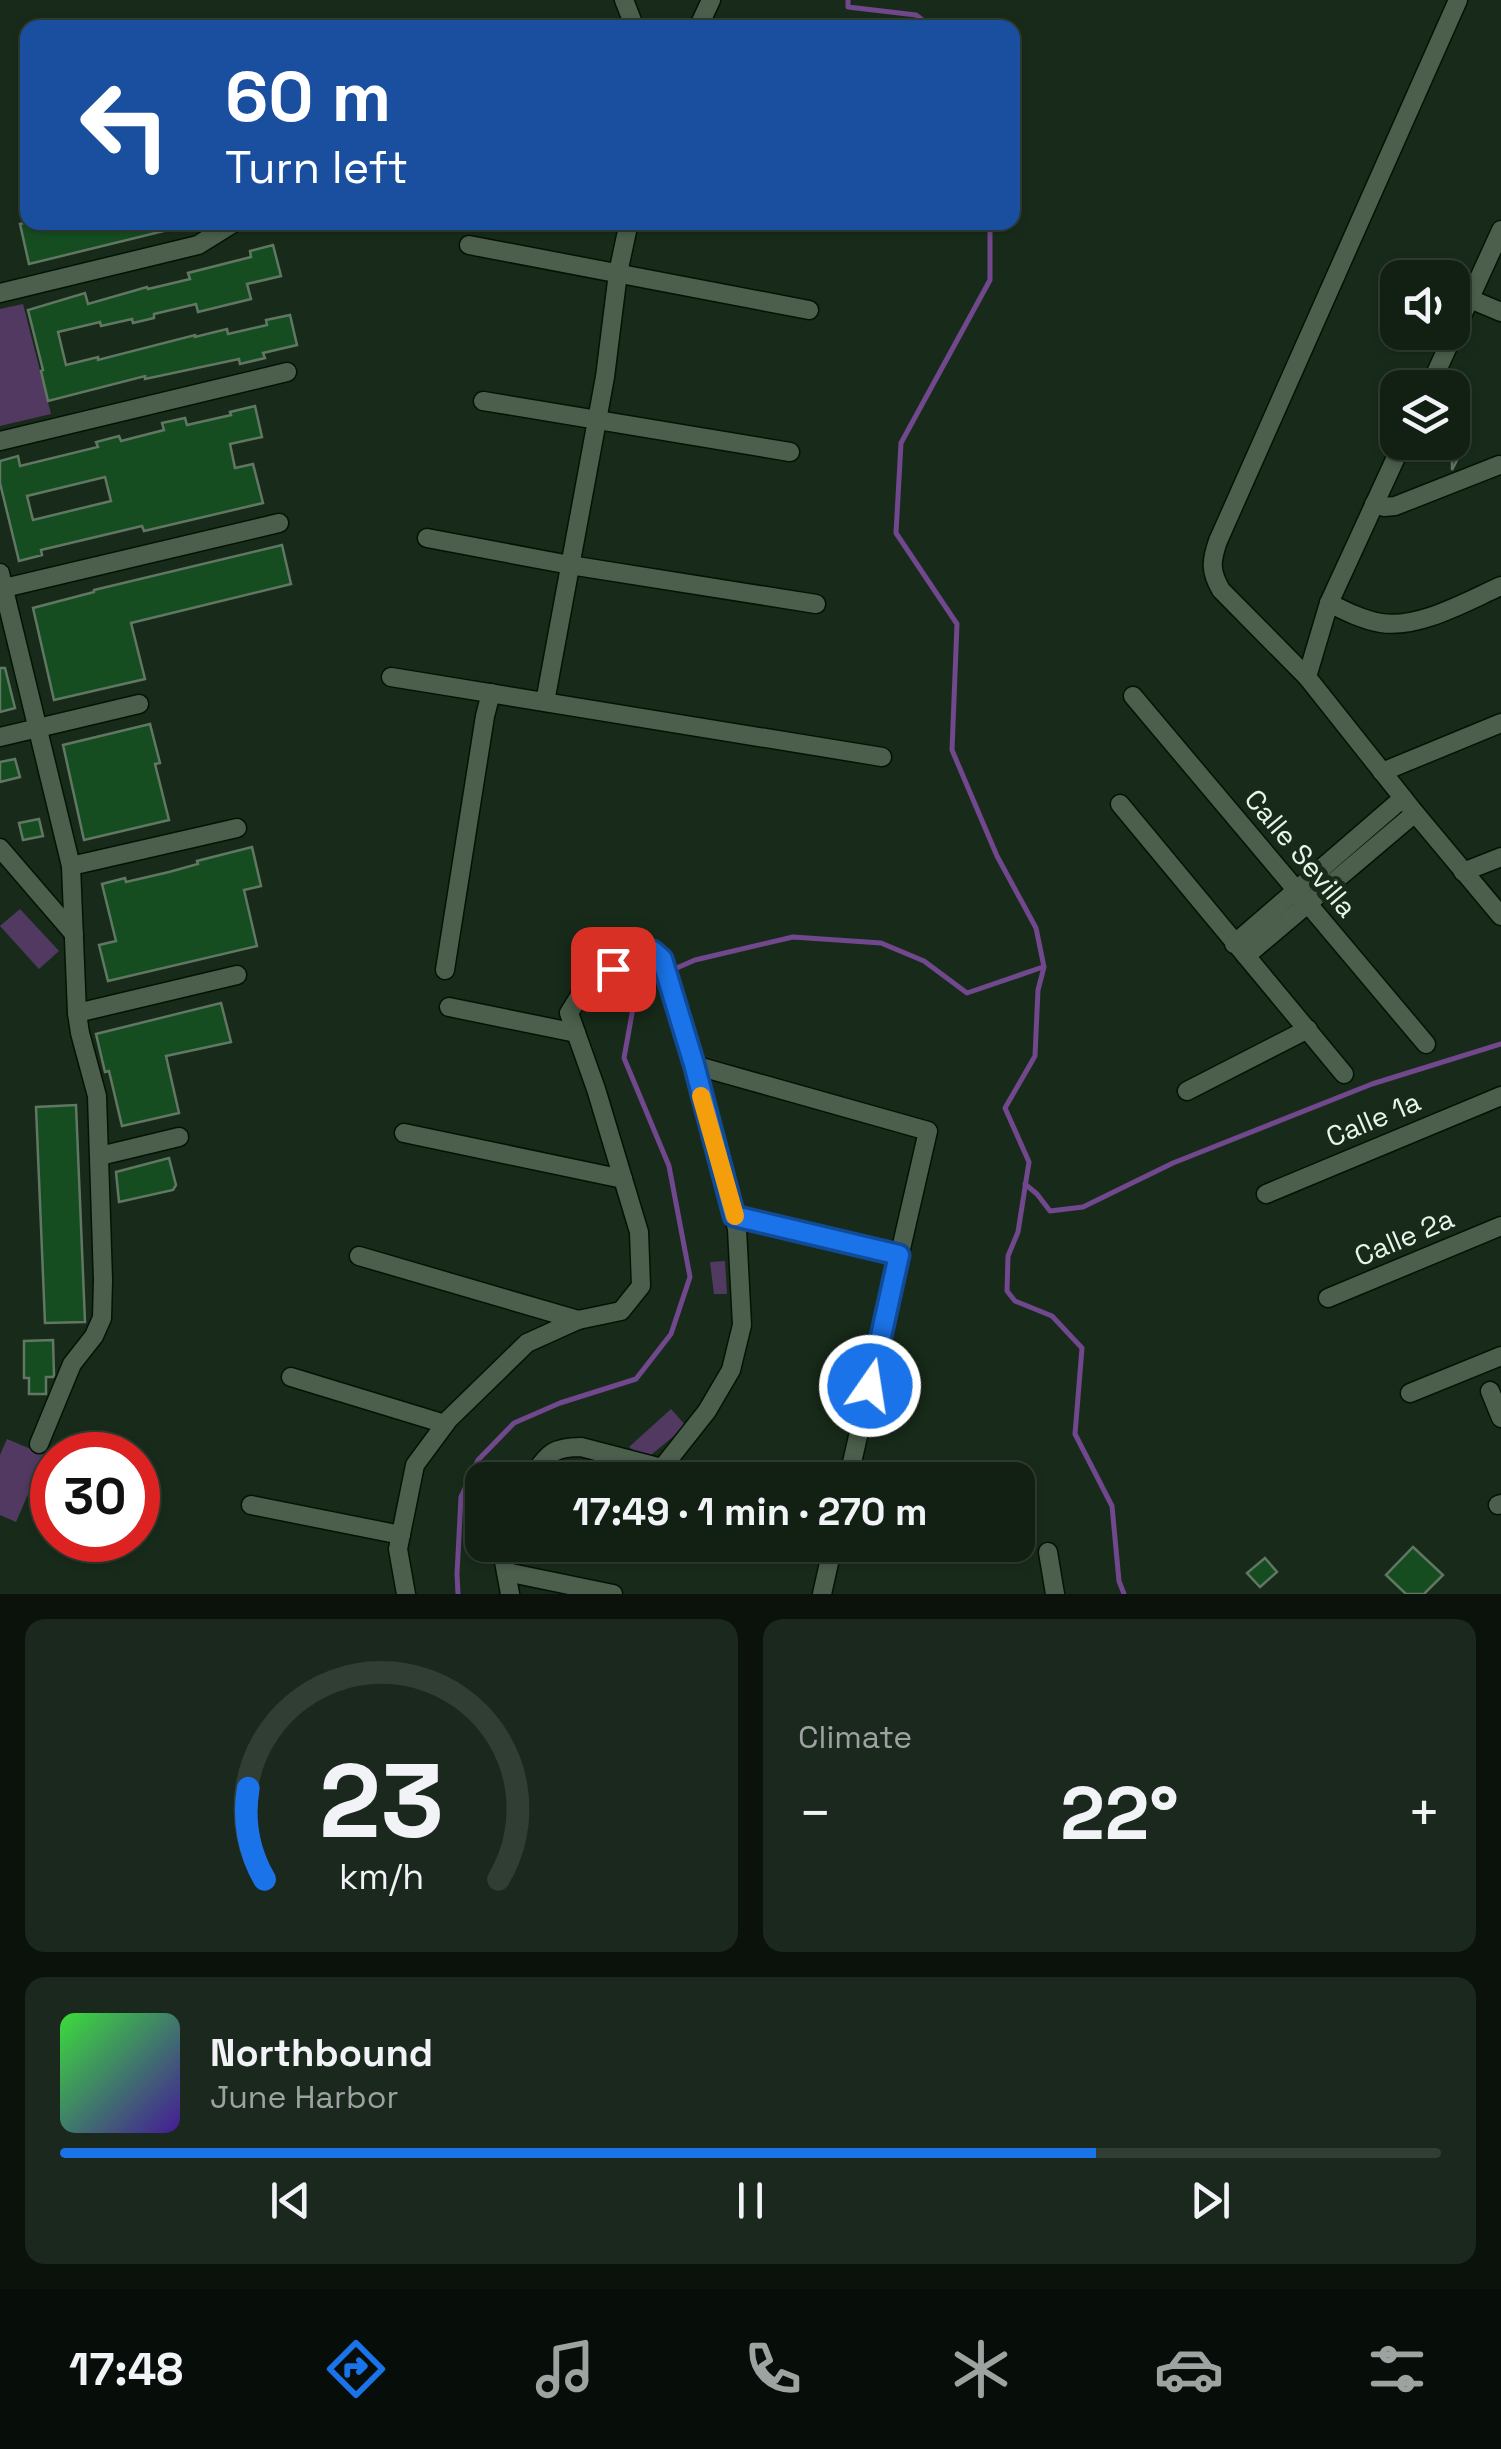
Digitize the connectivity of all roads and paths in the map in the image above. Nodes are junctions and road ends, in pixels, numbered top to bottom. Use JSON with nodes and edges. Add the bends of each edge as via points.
{"nodes":[{"id":1,"x":1458,"y":0,"type":"edge"},
{"id":2,"x":222,"y":230,"type":"edge"},
{"id":3,"x":627,"y":230,"type":"edge"},
{"id":4,"x":1501,"y":230,"type":"edge"},
{"id":5,"x":470,"y":245,"type":"dead end"},
{"id":6,"x":618,"y":273,"type":"junction"},
{"id":7,"x":0,"y":293,"type":"edge"},
{"id":8,"x":1470,"y":299,"type":"joint"},
{"id":9,"x":809,"y":310,"type":"dead end"},
{"id":10,"x":1501,"y":312,"type":"edge"},
{"id":11,"x":288,"y":372,"type":"dead end"},
{"id":12,"x":483,"y":401,"type":"dead end"},
{"id":13,"x":597,"y":420,"type":"junction"},
{"id":14,"x":0,"y":441,"type":"edge"},
{"id":15,"x":790,"y":452,"type":"dead end"},
{"id":16,"x":1395,"y":460,"type":"edge"},
{"id":17,"x":1499,"y":466,"type":"edge"},
{"id":18,"x":1374,"y":504,"type":"junction"},
{"id":19,"x":279,"y":523,"type":"dead end"},
{"id":20,"x":428,"y":538,"type":"dead end"},
{"id":21,"x":570,"y":565,"type":"junction"},
{"id":22,"x":1,"y":584,"type":"edge"},
{"id":23,"x":1501,"y":586,"type":"edge"},
{"id":24,"x":816,"y":604,"type":"dead end"},
{"id":25,"x":1329,"y":604,"type":"junction"},
{"id":26,"x":390,"y":676,"type":"dead end"},
{"id":27,"x":1307,"y":678,"type":"junction"},
{"id":28,"x":490,"y":693,"type":"junction"},
{"id":29,"x":1133,"y":696,"type":"dead end"},
{"id":30,"x":546,"y":702,"type":"junction"},
{"id":31,"x":139,"y":704,"type":"dead end"},
{"id":32,"x":1501,"y":723,"type":"edge"},
{"id":33,"x":37,"y":728,"type":"junction"},
{"id":34,"x":0,"y":737,"type":"edge"},
{"id":35,"x":882,"y":756,"type":"dead end"},
{"id":36,"x":1382,"y":772,"type":"junction"},
{"id":37,"x":1402,"y":798,"type":"junction"},
{"id":38,"x":1120,"y":804,"type":"dead end"},
{"id":39,"x":1415,"y":814,"type":"junction"},
{"id":40,"x":238,"y":828,"type":"dead end"},
{"id":41,"x":0,"y":848,"type":"edge"},
{"id":42,"x":1501,"y":857,"type":"edge"},
{"id":43,"x":70,"y":866,"type":"junction"},
{"id":44,"x":1463,"y":872,"type":"junction"},
{"id":45,"x":1302,"y":897,"type":"junction"},
{"id":46,"x":1501,"y":916,"type":"edge"},
{"id":47,"x":74,"y":934,"type":"junction"},
{"id":48,"x":1240,"y":950,"type":"junction"},
{"id":49,"x":445,"y":970,"type":"dead end"},
{"id":50,"x":237,"y":975,"type":"dead end"},
{"id":51,"x":449,"y":1007,"type":"dead end"},
{"id":52,"x":77,"y":1012,"type":"junction"},
{"id":53,"x":1308,"y":1029,"type":"junction"},
{"id":54,"x":576,"y":1033,"type":"junction"},
{"id":55,"x":1426,"y":1044,"type":"dead end"},
{"id":56,"x":694,"y":1064,"type":"junction"},
{"id":57,"x":1344,"y":1074,"type":"dead end"},
{"id":58,"x":1186,"y":1091,"type":"dead end"},
{"id":59,"x":1501,"y":1096,"type":"edge"},
{"id":60,"x":404,"y":1133,"type":"dead end"},
{"id":61,"x":179,"y":1137,"type":"dead end"},
{"id":62,"x":100,"y":1156,"type":"junction"},
{"id":63,"x":624,"y":1180,"type":"junction"},
{"id":64,"x":1266,"y":1194,"type":"dead end"},
{"id":65,"x":734,"y":1216,"type":"junction"},
{"id":66,"x":1501,"y":1226,"type":"edge"},
{"id":67,"x":899,"y":1255,"type":"junction"},
{"id":68,"x":359,"y":1256,"type":"dead end"},
{"id":69,"x":1328,"y":1298,"type":"dead end"},
{"id":70,"x":578,"y":1320,"type":"junction"},
{"id":71,"x":1501,"y":1356,"type":"edge"},
{"id":72,"x":291,"y":1377,"type":"dead end"},
{"id":73,"x":1490,"y":1390,"type":"dead end"},
{"id":74,"x":1410,"y":1394,"type":"dead end"},
{"id":75,"x":1501,"y":1418,"type":"edge"},
{"id":76,"x":445,"y":1424,"type":"junction"},
{"id":77,"x":44,"y":1432,"type":"edge"},
{"id":78,"x":543,"y":1462,"type":"edge"},
{"id":79,"x":640,"y":1462,"type":"edge"},
{"id":80,"x":667,"y":1462,"type":"edge"},
{"id":81,"x":852,"y":1462,"type":"edge"},
{"id":82,"x":251,"y":1504,"type":"dead end"},
{"id":83,"x":401,"y":1535,"type":"junction"},
{"id":84,"x":1048,"y":1552,"type":"dead end"},
{"id":85,"x":504,"y":1562,"type":"edge"},
{"id":86,"x":829,"y":1562,"type":"edge"},
{"id":87,"x":506,"y":1572,"type":"junction"},
{"id":88,"x":406,"y":1594,"type":"edge"},
{"id":89,"x":510,"y":1594,"type":"edge"},
{"id":90,"x":613,"y":1594,"type":"edge"},
{"id":91,"x":822,"y":1594,"type":"edge"},
{"id":92,"x":1055,"y":1594,"type":"edge"}],
"edges":[{"from":1,"to":27,"type":"street","via":[[1212,559],[1211,574],[1221,590]]},
{"from":2,"to":7,"type":"street","via":[[198,245]]},
{"from":3,"to":6,"type":"street"},
{"from":4,"to":8,"type":"street"},
{"from":5,"to":6,"type":"street"},
{"from":6,"to":9,"type":"street"},
{"from":6,"to":13,"type":"street"},
{"from":8,"to":10,"type":"street"},
{"from":11,"to":14,"type":"street"},
{"from":12,"to":13,"type":"street"},
{"from":13,"to":15,"type":"street"},
{"from":13,"to":21,"type":"street"},
{"from":16,"to":18,"type":"street"},
{"from":17,"to":18,"type":"street","via":[[1395,506]]},
{"from":18,"to":25,"type":"street"},
{"from":19,"to":22,"type":"street"},
{"from":20,"to":21,"type":"street"},
{"from":21,"to":24,"type":"street"},
{"from":21,"to":30,"type":"street"},
{"from":22,"to":33,"type":"street"},
{"from":23,"to":25,"type":"street","via":[[1408,624],[1381,623]]},
{"from":25,"to":27,"type":"street"},
{"from":26,"to":28,"type":"street"},
{"from":27,"to":36,"type":"street"},
{"from":28,"to":30,"type":"street"},
{"from":28,"to":49,"type":"street"},
{"from":29,"to":45,"type":"street","name":"Calle Sevilla"},
{"from":30,"to":35,"type":"street"},
{"from":31,"to":33,"type":"street"},
{"from":32,"to":36,"type":"street"},
{"from":33,"to":34,"type":"street"},
{"from":33,"to":43,"type":"street"},
{"from":36,"to":37,"type":"street"},
{"from":37,"to":39,"type":"street"},
{"from":37,"to":45,"type":"street"},
{"from":38,"to":48,"type":"street"},
{"from":39,"to":44,"type":"street"},
{"from":39,"to":45,"type":"street"},
{"from":40,"to":43,"type":"street"},
{"from":41,"to":47,"type":"street"},
{"from":42,"to":44,"type":"street"},
{"from":43,"to":47,"type":"street"},
{"from":44,"to":46,"type":"street"},
{"from":45,"to":48,"type":"street"},
{"from":45,"to":55,"type":"street","name":"Calle Sevilla"},
{"from":47,"to":52,"type":"street"},
{"from":48,"to":53,"type":"street"},
{"from":50,"to":52,"type":"street"},
{"from":51,"to":54,"type":"street"},
{"from":52,"to":62,"type":"street","via":[[97,1096]]},
{"from":53,"to":57,"type":"street"},
{"from":53,"to":58,"type":"street"},
{"from":54,"to":56,"type":"street","via":[[569,1013],[587,984],[653,951],[662,959]]},
{"from":54,"to":63,"type":"street"},
{"from":56,"to":65,"type":"street"},
{"from":56,"to":67,"type":"street","via":[[928,1131]]},
{"from":59,"to":64,"type":"street","name":"Calle 1a"},
{"from":60,"to":63,"type":"street"},
{"from":61,"to":62,"type":"street"},
{"from":62,"to":77,"type":"street","via":[[102,1318],[72,1364]]},
{"from":63,"to":70,"type":"street","via":[[639,1232],[640,1286],[621,1311]]},
{"from":65,"to":67,"type":"street"},
{"from":65,"to":80,"type":"street","via":[[742,1325],[731,1370]]},
{"from":66,"to":69,"type":"street","name":"Calle 2a"},
{"from":67,"to":81,"type":"street"},
{"from":68,"to":70,"type":"street"},
{"from":70,"to":76,"type":"street","via":[[527,1343]]},
{"from":71,"to":74,"type":"street"},
{"from":72,"to":76,"type":"street"},
{"from":73,"to":75,"type":"street"},
{"from":76,"to":83,"type":"street","via":[[415,1465]]},
{"from":78,"to":79,"type":"street","via":[[552,1451],[582,1446]]},
{"from":82,"to":83,"type":"street"},
{"from":83,"to":88,"type":"street"},
{"from":84,"to":92,"type":"street"},
{"from":85,"to":87,"type":"street"},
{"from":86,"to":91,"type":"street"},
{"from":87,"to":89,"type":"street"},
{"from":87,"to":90,"type":"street"}]}
